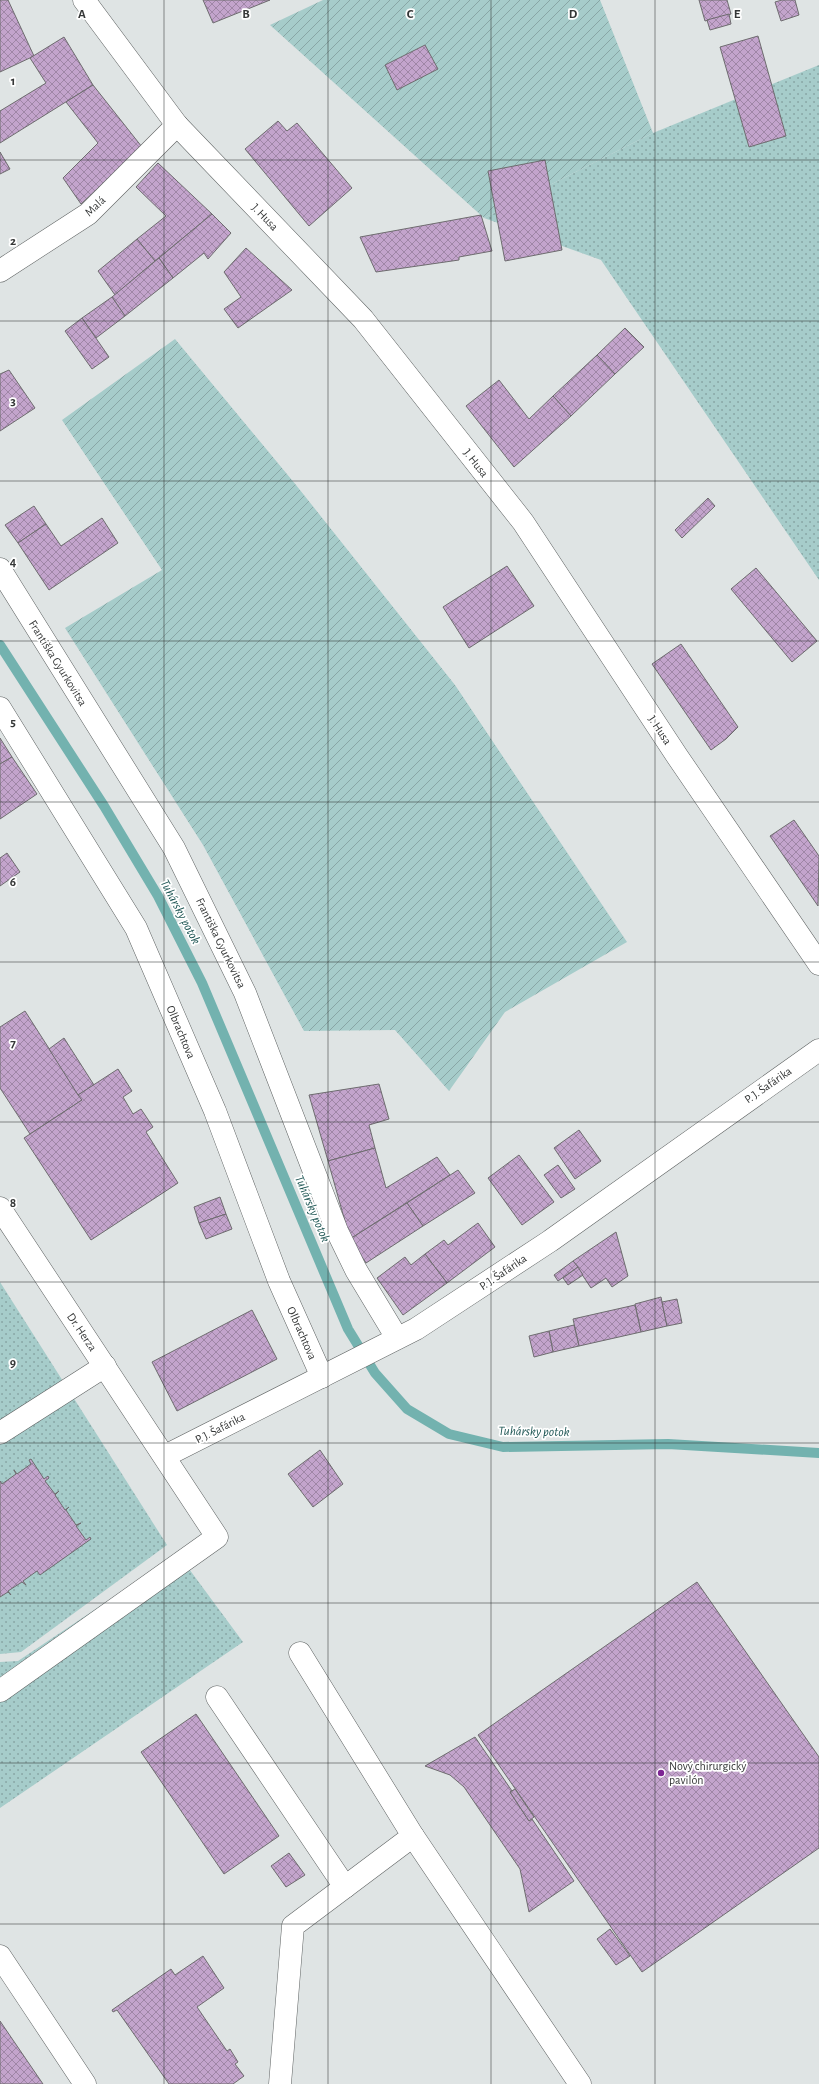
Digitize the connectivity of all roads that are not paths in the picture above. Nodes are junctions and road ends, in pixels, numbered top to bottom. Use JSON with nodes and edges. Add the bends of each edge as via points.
{"nodes":[{"id":1,"x":84,"y":0,"type":"edge"},
{"id":2,"x":177,"y":125,"type":"junction"},
{"id":3,"x":0,"y":271,"type":"edge"},
{"id":4,"x":0,"y":569,"type":"edge"},
{"id":5,"x":0,"y":708,"type":"edge"},
{"id":6,"x":819,"y":964,"type":"edge"},
{"id":7,"x":819,"y":1050,"type":"edge"},
{"id":8,"x":0,"y":1208,"type":"edge"},
{"id":9,"x":407,"y":1334,"type":"junction"},
{"id":10,"x":105,"y":1366,"type":"junction"},
{"id":11,"x":314,"y":1381,"type":"junction"},
{"id":12,"x":0,"y":1433,"type":"edge"},
{"id":13,"x":164,"y":1456,"type":"junction"},
{"id":14,"x":300,"y":1653,"type":"dead end"},
{"id":15,"x":0,"y":1691,"type":"edge"},
{"id":16,"x":217,"y":1697,"type":"dead end"},
{"id":17,"x":413,"y":1836,"type":"junction"},
{"id":18,"x":345,"y":1887,"type":"junction"},
{"id":19,"x":0,"y":1956,"type":"edge"},
{"id":20,"x":85,"y":2084,"type":"edge"},
{"id":21,"x":280,"y":2084,"type":"edge"},
{"id":22,"x":580,"y":2084,"type":"edge"}],
"edges":[{"from":1,"to":2,"type":"street","name":"J. Husa"},
{"from":2,"to":3,"type":"street","name":"Malá","via":[[88,214]]},
{"from":2,"to":6,"type":"street","name":"J. Husa","via":[[363,319],[523,522],[677,756]]},
{"from":4,"to":9,"type":"street","name":"Františka Gyurkovitsa","via":[[174,848],[246,993],[337,1231],[356,1270]]},
{"from":5,"to":11,"type":"street","name":"Olbrachtova","via":[[136,928],[215,1111]]},
{"from":7,"to":9,"type":"street","name":"P. J. Šafárika","via":[[556,1236]]},
{"from":8,"to":10,"type":"street","name":"Dr. Herza"},
{"from":9,"to":11,"type":"street","name":"P. J. Šafárika"},
{"from":10,"to":12,"type":"street"},
{"from":10,"to":13,"type":"street","name":"Dr. Herza"},
{"from":11,"to":13,"type":"street","name":"P. J. Šafárika"},
{"from":13,"to":15,"type":"street","name":"Dr. Herza","via":[[217,1537]]},
{"from":14,"to":17,"type":"street"},
{"from":16,"to":18,"type":"street"},
{"from":17,"to":18,"type":"street"},
{"from":17,"to":22,"type":"street"},
{"from":18,"to":21,"type":"street","via":[[293,1926]]},
{"from":19,"to":20,"type":"street"}]}
